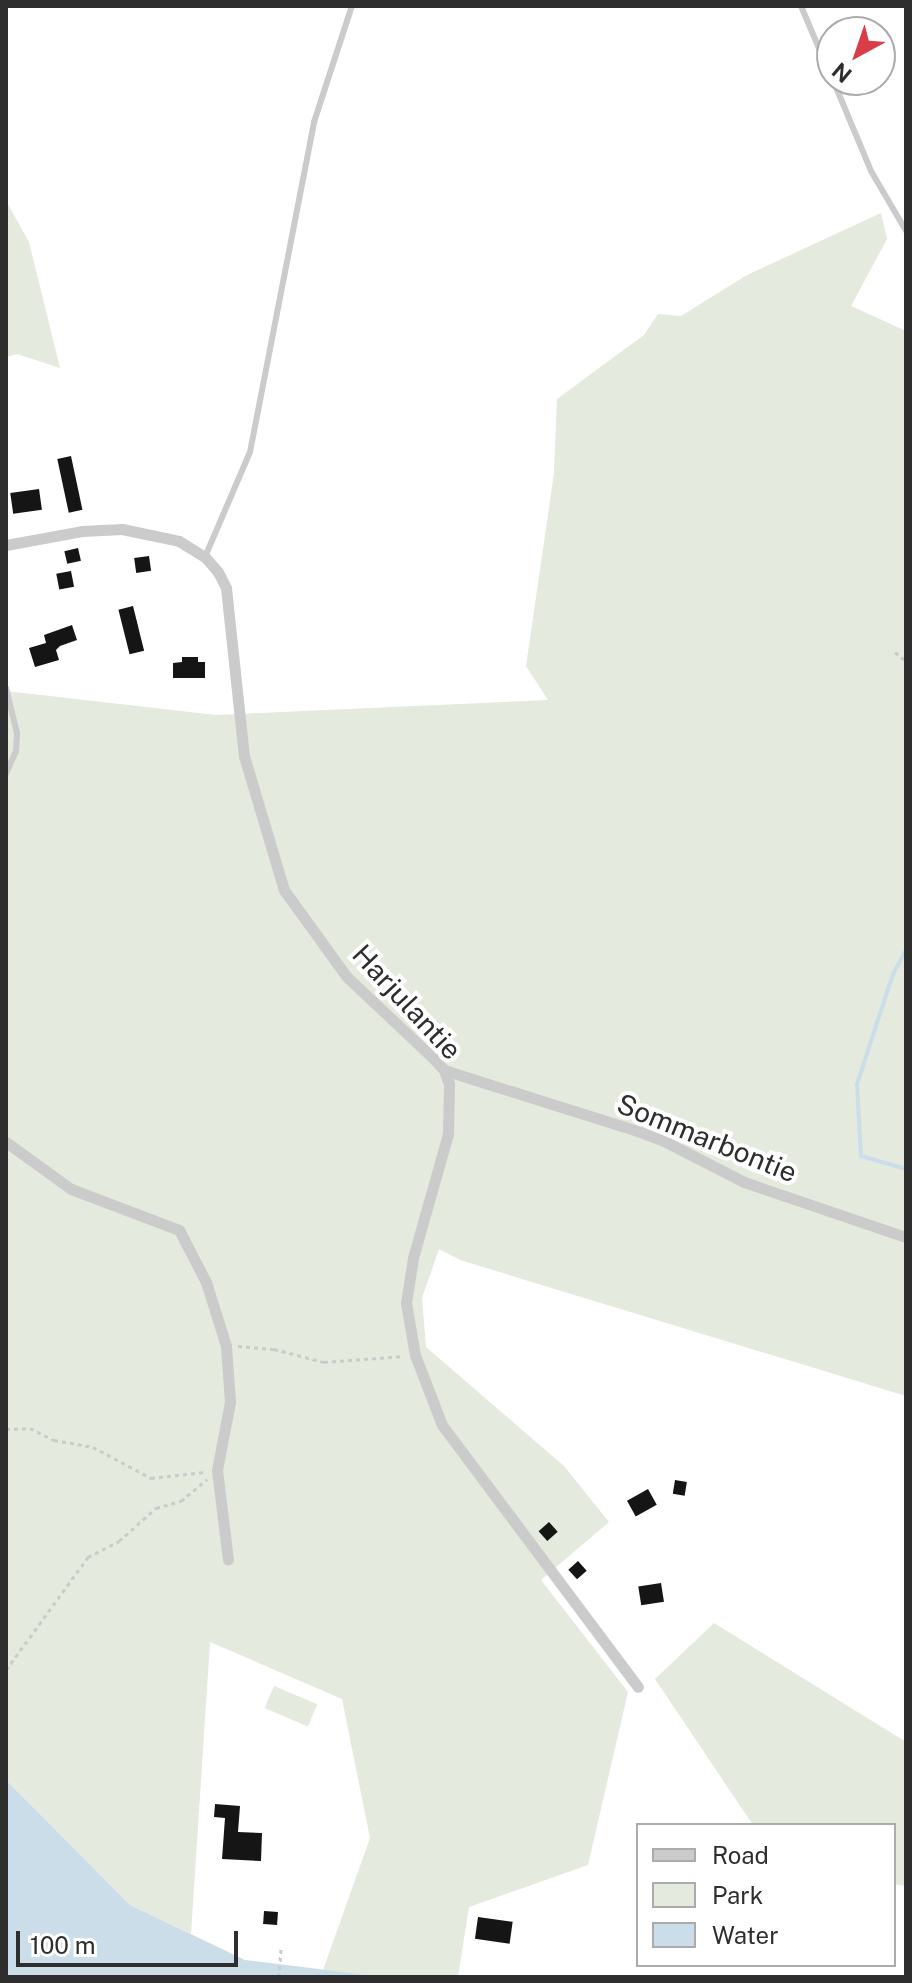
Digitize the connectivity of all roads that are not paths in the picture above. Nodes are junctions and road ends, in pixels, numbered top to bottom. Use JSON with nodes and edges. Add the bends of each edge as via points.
{"nodes":[{"id":1,"x":352,"y":6,"type":"edge"},
{"id":2,"x":801,"y":6,"type":"edge"},
{"id":3,"x":816,"y":41,"type":"edge"},
{"id":4,"x":839,"y":96,"type":"edge"},
{"id":5,"x":906,"y":231,"type":"edge"},
{"id":6,"x":6,"y":545,"type":"edge"},
{"id":7,"x":205,"y":557,"type":"junction"},
{"id":8,"x":6,"y":688,"type":"edge"},
{"id":9,"x":6,"y":773,"type":"edge"},
{"id":10,"x":444,"y":1070,"type":"junction"},
{"id":11,"x":6,"y":1142,"type":"edge"},
{"id":12,"x":906,"y":1237,"type":"edge"},
{"id":13,"x":228,"y":1559,"type":"dead end"},
{"id":14,"x":638,"y":1687,"type":"dead end"}],
"edges":[{"from":1,"to":7,"type":"lane","via":[[314,122],[250,452]]},
{"from":2,"to":3,"type":"lane"},
{"from":4,"to":5,"type":"lane","via":[[871,171]]},
{"from":6,"to":7,"type":"street","via":[[122,529],[179,541]]},
{"from":7,"to":10,"type":"street","name":"Harjulantie","via":[[226,588],[244,756],[284,890],[347,977]]},
{"from":8,"to":9,"type":"lane","via":[[17,733]]},
{"from":10,"to":12,"type":"street","name":"Sommarbontie","via":[[638,1131],[744,1182]]},
{"from":10,"to":14,"type":"street","name":"Harjulantie","via":[[449,1084],[448,1134],[413,1258],[406,1303],[415,1355],[442,1425]]},
{"from":11,"to":13,"type":"street","via":[[71,1189],[179,1230],[206,1282],[226,1346],[230,1402],[217,1470]]}]}
